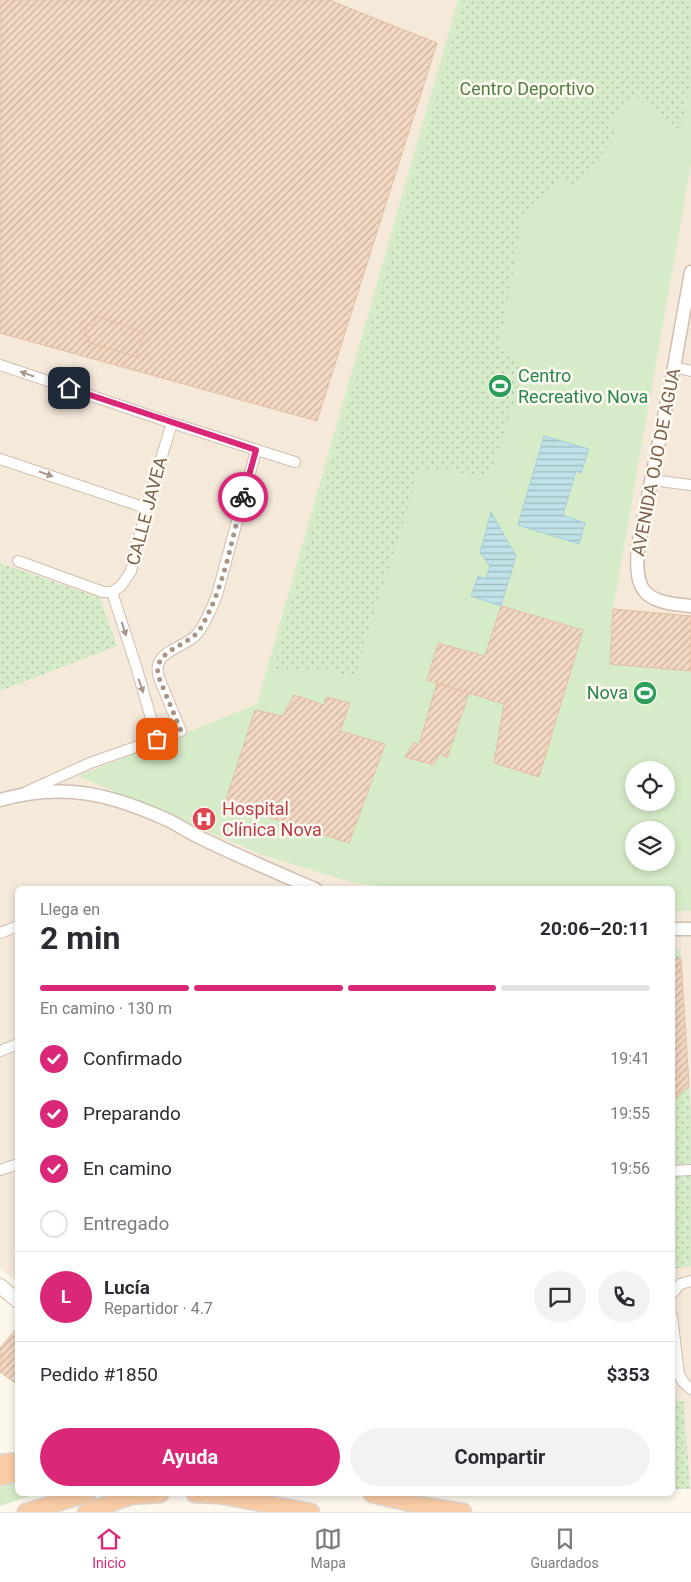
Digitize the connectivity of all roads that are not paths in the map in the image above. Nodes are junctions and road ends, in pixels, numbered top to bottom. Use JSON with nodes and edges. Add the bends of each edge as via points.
{"nodes":[{"id":1,"x":691,"y":272,"type":"edge"},
{"id":2,"x":0,"y":365,"type":"edge"},
{"id":3,"x":674,"y":367,"type":"junction"},
{"id":4,"x":691,"y":371,"type":"edge"},
{"id":5,"x":172,"y":423,"type":"junction"},
{"id":6,"x":256,"y":450,"type":"junction"},
{"id":7,"x":0,"y":459,"type":"edge"},
{"id":8,"x":295,"y":462,"type":"dead end"},
{"id":9,"x":651,"y":480,"type":"junction"},
{"id":10,"x":691,"y":485,"type":"edge"},
{"id":11,"x":146,"y":508,"type":"junction"},
{"id":12,"x":18,"y":561,"type":"dead end"},
{"id":13,"x":112,"y":592,"type":"junction"},
{"id":14,"x":691,"y":606,"type":"edge"},
{"id":15,"x":157,"y":739,"type":"junction"},
{"id":16,"x":22,"y":794,"type":"junction"},
{"id":17,"x":0,"y":800,"type":"edge"},
{"id":18,"x":308,"y":886,"type":"edge"},
{"id":19,"x":15,"y":927,"type":"edge"},
{"id":20,"x":675,"y":929,"type":"edge"},
{"id":21,"x":691,"y":929,"type":"edge"},
{"id":22,"x":0,"y":933,"type":"edge"},
{"id":23,"x":15,"y":1045,"type":"edge"},
{"id":24,"x":0,"y":1051,"type":"edge"},
{"id":25,"x":15,"y":1165,"type":"edge"},
{"id":26,"x":0,"y":1170,"type":"edge"},
{"id":27,"x":691,"y":1170,"type":"edge"},
{"id":28,"x":675,"y":1171,"type":"edge"},
{"id":29,"x":691,"y":1281,"type":"edge"},
{"id":30,"x":675,"y":1290,"type":"edge"},
{"id":31,"x":675,"y":1341,"type":"edge"},
{"id":32,"x":688,"y":1386,"type":"edge"},
{"id":33,"x":15,"y":1462,"type":"edge"},
{"id":34,"x":0,"y":1464,"type":"edge"},
{"id":35,"x":15,"y":1474,"type":"edge"},
{"id":36,"x":0,"y":1477,"type":"edge"},
{"id":37,"x":80,"y":1496,"type":"edge"},
{"id":38,"x":125,"y":1496,"type":"edge"},
{"id":39,"x":223,"y":1496,"type":"edge"},
{"id":40,"x":380,"y":1496,"type":"edge"},
{"id":41,"x":26,"y":1512,"type":"edge"},
{"id":42,"x":86,"y":1512,"type":"edge"},
{"id":43,"x":311,"y":1512,"type":"edge"},
{"id":44,"x":463,"y":1512,"type":"edge"}],
"edges":[{"from":1,"to":3,"type":"street","name":"AVENIDA OJO DE AGUA"},
{"from":5,"to":2,"type":"street","one_way":true},
{"from":3,"to":4,"type":"street"},
{"from":3,"to":9,"type":"street","name":"AVENIDA OJO DE AGUA"},
{"from":5,"to":6,"type":"street"},
{"from":5,"to":11,"type":"street","name":"CALLE JAVEA"},
{"from":6,"to":8,"type":"street"},
{"from":6,"to":15,"type":"street","via":[[211,611],[196,636],[164,655],[158,664],[159,678],[181,731]]},
{"from":7,"to":11,"type":"street","one_way":true},
{"from":9,"to":10,"type":"street"},
{"from":9,"to":14,"type":"street","name":"AVENIDA OJO DE AGUA","via":[[638,546],[638,580],[654,599]]},
{"from":11,"to":13,"type":"street","name":"CALLE JAVEA","via":[[131,571],[121,586]]},
{"from":12,"to":13,"type":"street","via":[[95,590]]},
{"from":13,"to":15,"type":"street","one_way":true},
{"from":15,"to":16,"type":"street","via":[[90,763]]},
{"from":16,"to":17,"type":"street"},
{"from":16,"to":18,"type":"street","via":[[77,791],[128,804]]},
{"from":19,"to":22,"type":"street"},
{"from":20,"to":21,"type":"street"},
{"from":23,"to":24,"type":"street"},
{"from":25,"to":26,"type":"street"},
{"from":27,"to":28,"type":"street"},
{"from":29,"to":30,"type":"street","via":[[680,1284]]},
{"from":31,"to":32,"type":"street","via":[[679,1375]]},
{"from":33,"to":34,"type":"highway"},
{"from":35,"to":36,"type":"highway"},
{"from":37,"to":41,"type":"highway"},
{"from":38,"to":42,"type":"highway"},
{"from":39,"to":43,"type":"highway"},
{"from":40,"to":44,"type":"highway"}]}
